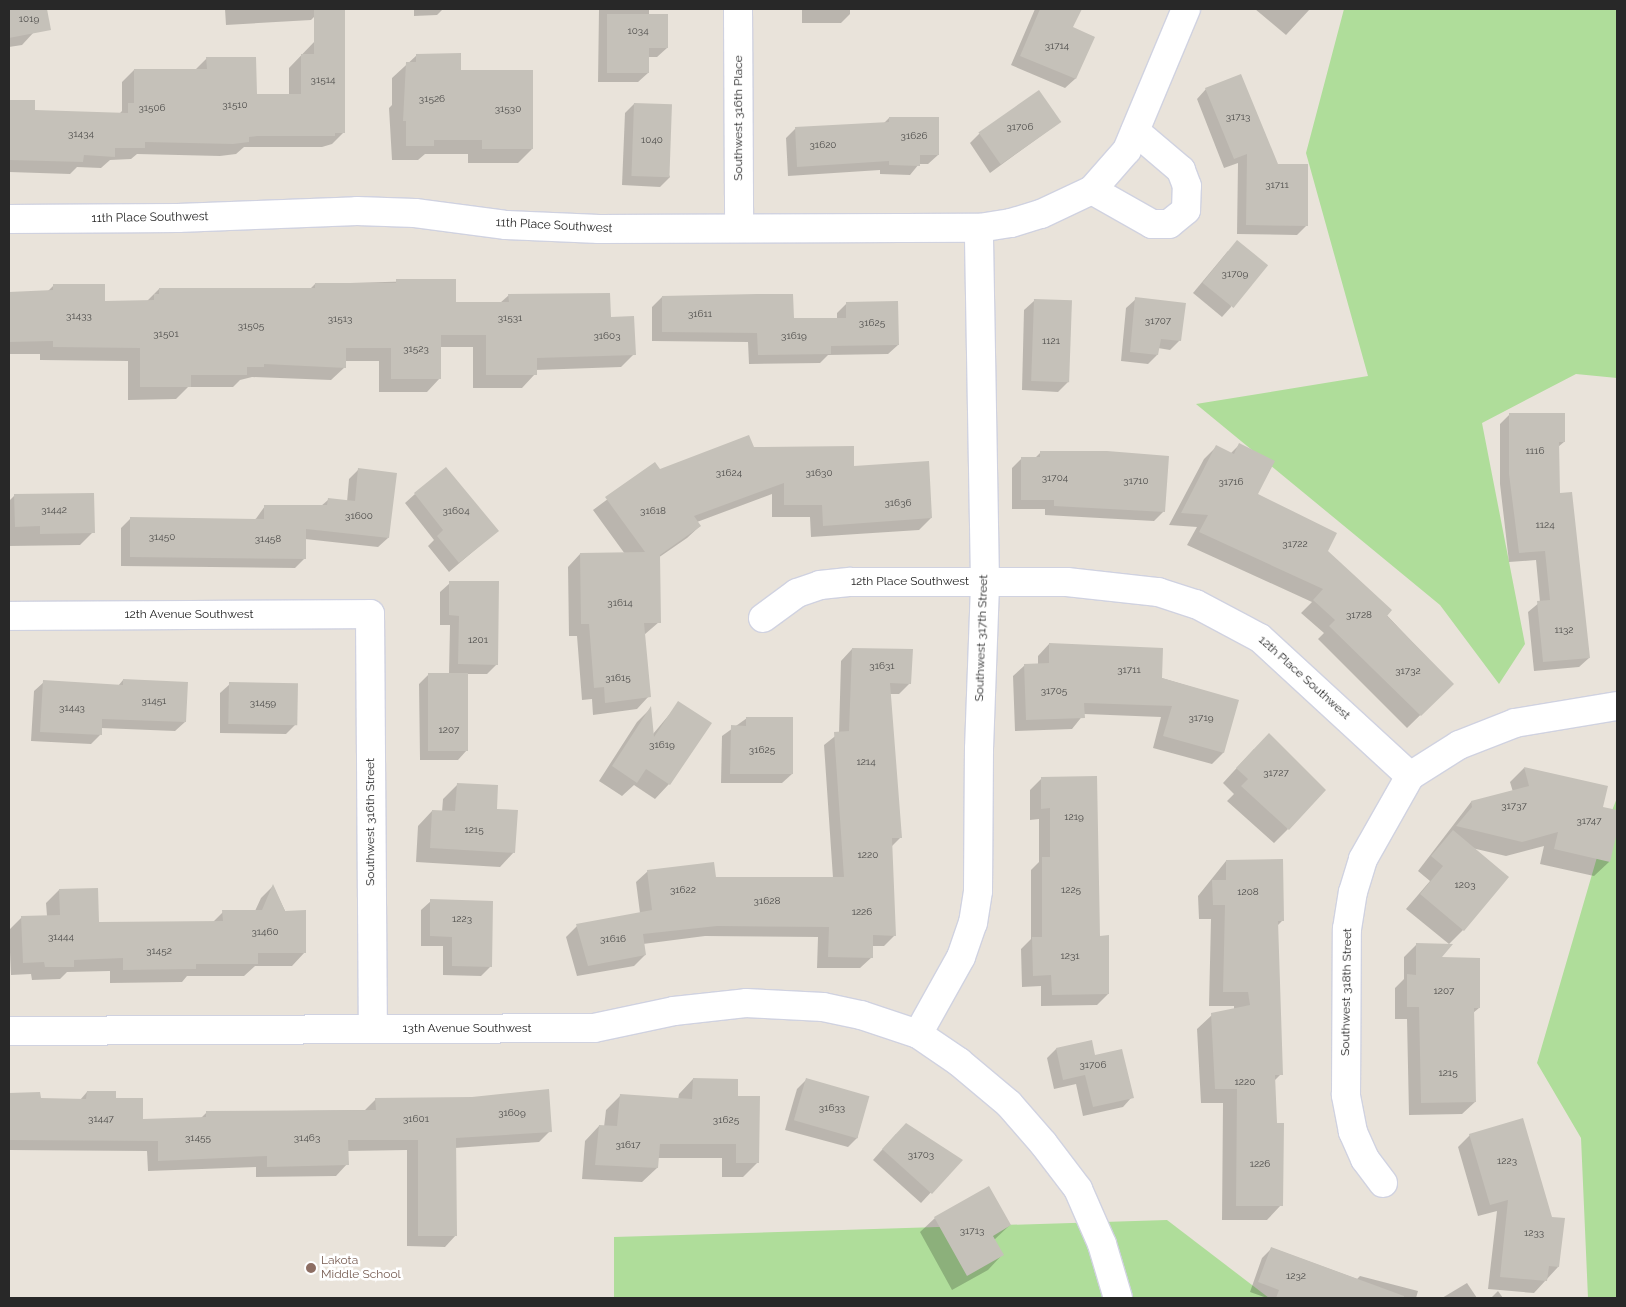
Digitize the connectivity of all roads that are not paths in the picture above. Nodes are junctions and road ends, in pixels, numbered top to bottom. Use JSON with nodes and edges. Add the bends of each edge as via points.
{"nodes":[{"id":1,"x":738,"y":9,"type":"edge"},
{"id":2,"x":1186,"y":9,"type":"edge"},
{"id":3,"x":1135,"y":131,"type":"junction"},
{"id":4,"x":1092,"y":190,"type":"junction"},
{"id":5,"x":9,"y":219,"type":"edge"},
{"id":6,"x":739,"y":227,"type":"junction"},
{"id":7,"x":979,"y":228,"type":"junction"},
{"id":8,"x":985,"y":582,"type":"junction"},
{"id":9,"x":370,"y":614,"type":"joint"},
{"id":10,"x":9,"y":616,"type":"edge"},
{"id":11,"x":764,"y":618,"type":"dead end"},
{"id":12,"x":1617,"y":706,"type":"edge"},
{"id":13,"x":1410,"y":776,"type":"junction"},
{"id":14,"x":372,"y":1029,"type":"junction"},
{"id":15,"x":9,"y":1031,"type":"edge"},
{"id":16,"x":918,"y":1034,"type":"junction"},
{"id":17,"x":1383,"y":1183,"type":"dead end"},
{"id":18,"x":1118,"y":1298,"type":"edge"}],
"edges":[{"from":1,"to":6,"type":"street","name":"Southwest 316th Place"},
{"from":2,"to":3,"type":"street","name":"11th Place Southwest"},
{"from":3,"to":4,"type":"street","name":"11th Place Southwest","via":[[1127,150]]},
{"from":3,"to":4,"type":"street","via":[[1181,170],[1188,186],[1186,210],[1169,224],[1152,224]]},
{"from":4,"to":7,"type":"street","name":"11th Place Southwest","via":[[1041,214]]},
{"from":5,"to":6,"type":"street","name":"11th Place Southwest","via":[[178,218],[357,210],[415,213],[506,225],[599,229]]},
{"from":6,"to":7,"type":"street","name":"11th Place Southwest"},
{"from":7,"to":8,"type":"street","name":"Southwest 317th Street"},
{"from":8,"to":11,"type":"street","name":"12th Place Southwest","via":[[820,585],[797,593]]},
{"from":8,"to":13,"type":"street","name":"12th Place Southwest","via":[[1116,585],[1158,592],[1196,604],[1260,638]]},
{"from":8,"to":16,"type":"street","name":"Southwest 317th Street","via":[[978,891],[973,923],[961,957]]},
{"from":9,"to":10,"type":"street","name":"12th Avenue Southwest"},
{"from":9,"to":14,"type":"street","name":"Southwest 316th Street"},
{"from":12,"to":13,"type":"street","via":[[1515,723],[1459,745]]},
{"from":13,"to":17,"type":"street","name":"Southwest 318th Street","via":[[1363,859],[1347,928],[1346,1095],[1353,1132],[1365,1159]]},
{"from":14,"to":15,"type":"street","name":"13th Avenue Southwest"},
{"from":14,"to":16,"type":"street","name":"13th Avenue Southwest","via":[[594,1028],[674,1011],[746,1003],[823,1008],[861,1015]]},
{"from":16,"to":18,"type":"street","name":"13th Avenue Southwest","via":[[959,1062],[1009,1104],[1043,1142],[1078,1189],[1102,1244]]}]}
